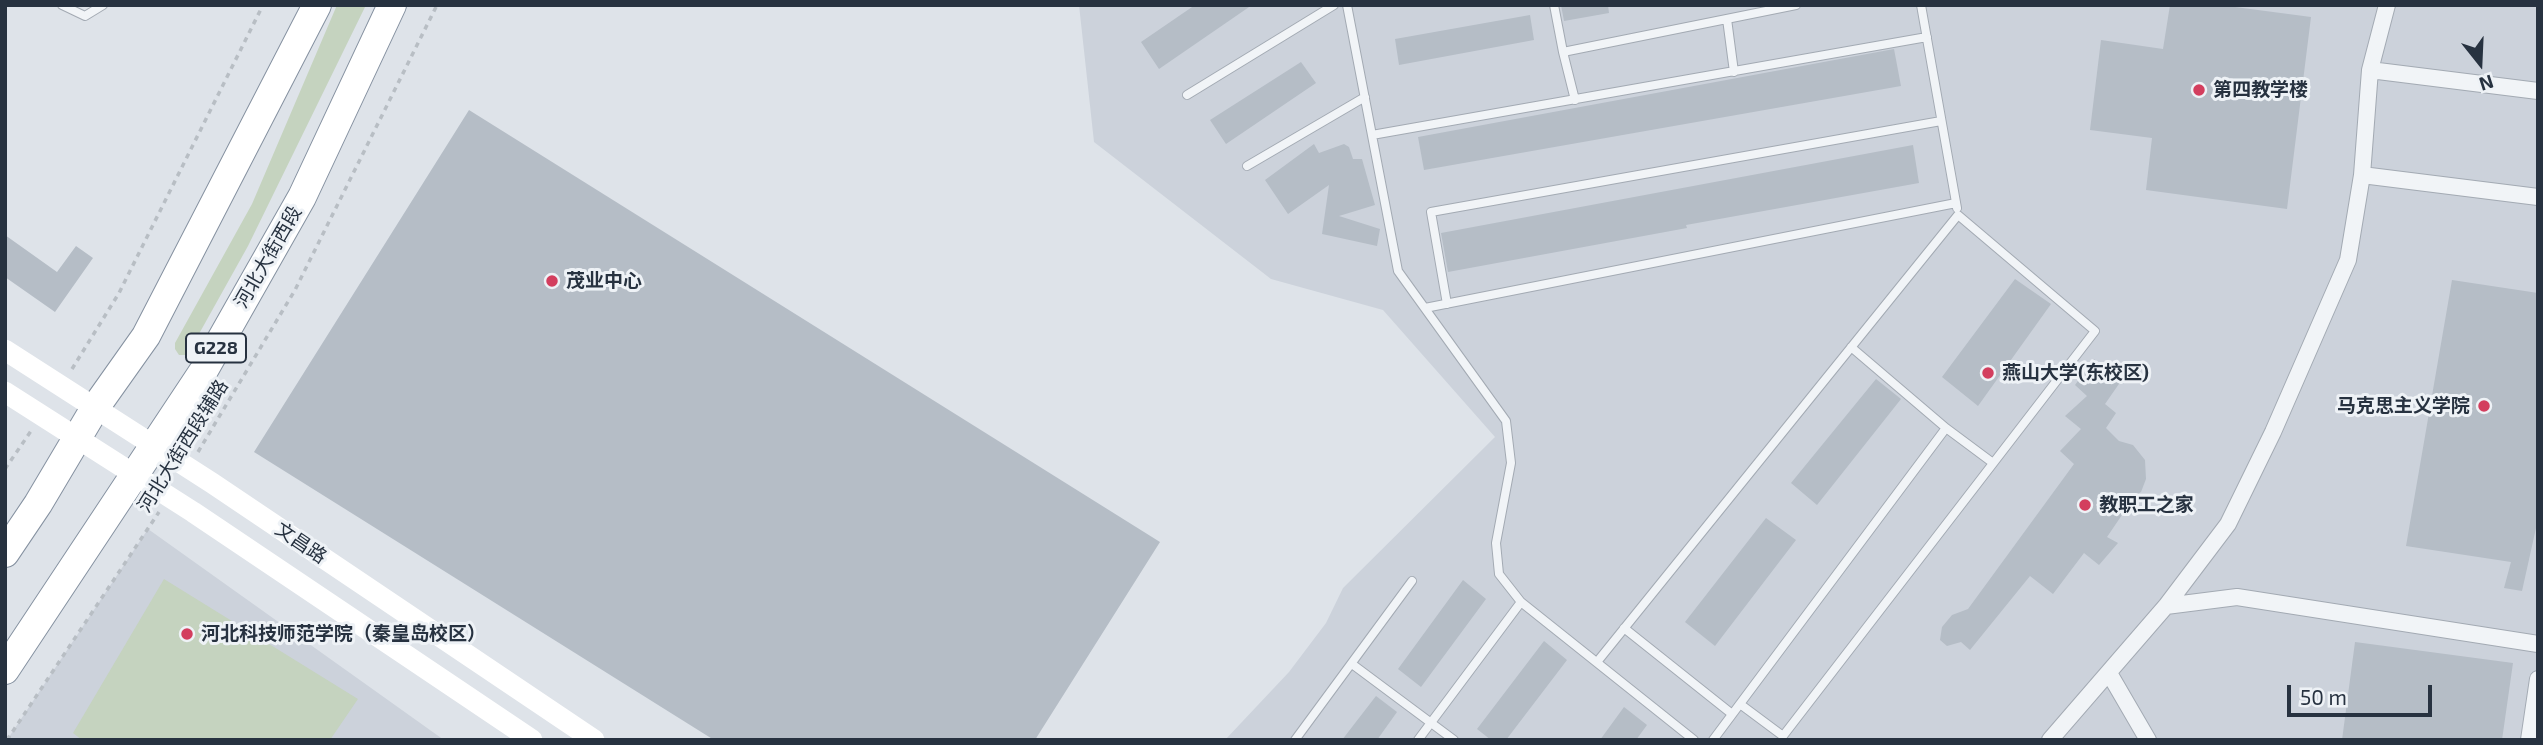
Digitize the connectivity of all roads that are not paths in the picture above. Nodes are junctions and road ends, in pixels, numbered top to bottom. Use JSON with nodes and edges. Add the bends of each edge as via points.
{"nodes":[{"id":1,"x":62,"y":5,"type":"edge"},
{"id":2,"x":103,"y":5,"type":"edge"},
{"id":3,"x":317,"y":5,"type":"edge"},
{"id":4,"x":392,"y":5,"type":"edge"},
{"id":5,"x":1334,"y":5,"type":"edge"},
{"id":6,"x":1348,"y":5,"type":"edge"},
{"id":7,"x":1555,"y":5,"type":"edge"},
{"id":8,"x":1796,"y":5,"type":"edge"},
{"id":9,"x":1921,"y":5,"type":"edge"},
{"id":10,"x":2387,"y":5,"type":"edge"},
{"id":11,"x":1727,"y":19,"type":"junction"},
{"id":12,"x":1927,"y":37,"type":"junction"},
{"id":13,"x":1563,"y":52,"type":"junction"},
{"id":14,"x":2370,"y":70,"type":"junction"},
{"id":15,"x":1734,"y":72,"type":"junction"},
{"id":16,"x":2538,"y":91,"type":"edge"},
{"id":17,"x":1187,"y":95,"type":"dead end"},
{"id":18,"x":1365,"y":97,"type":"junction"},
{"id":19,"x":1575,"y":100,"type":"junction"},
{"id":20,"x":1941,"y":121,"type":"junction"},
{"id":21,"x":1372,"y":135,"type":"junction"},
{"id":22,"x":1247,"y":166,"type":"dead end"},
{"id":23,"x":2362,"y":175,"type":"junction"},
{"id":24,"x":2538,"y":197,"type":"edge"},
{"id":25,"x":1956,"y":203,"type":"junction"},
{"id":26,"x":1958,"y":215,"type":"junction"},
{"id":27,"x":1447,"y":304,"type":"junction"},
{"id":28,"x":1425,"y":309,"type":"junction"},
{"id":29,"x":1851,"y":347,"type":"junction"},
{"id":30,"x":5,"y":350,"type":"edge"},
{"id":31,"x":5,"y":392,"type":"edge"},
{"id":32,"x":95,"y":408,"type":"junction"},
{"id":33,"x":1947,"y":428,"type":"junction"},
{"id":34,"x":78,"y":438,"type":"junction"},
{"id":35,"x":154,"y":447,"type":"junction"},
{"id":36,"x":1993,"y":463,"type":"junction"},
{"id":37,"x":135,"y":475,"type":"junction"},
{"id":38,"x":5,"y":553,"type":"edge"},
{"id":39,"x":1412,"y":581,"type":"dead end"},
{"id":40,"x":1521,"y":602,"type":"junction"},
{"id":41,"x":2166,"y":606,"type":"junction"},
{"id":42,"x":1624,"y":628,"type":"junction"},
{"id":43,"x":2538,"y":644,"type":"edge"},
{"id":44,"x":1597,"y":662,"type":"junction"},
{"id":45,"x":1352,"y":664,"type":"junction"},
{"id":46,"x":5,"y":670,"type":"edge"},
{"id":47,"x":2109,"y":673,"type":"junction"},
{"id":48,"x":2538,"y":679,"type":"edge"},
{"id":49,"x":1740,"y":704,"type":"junction"},
{"id":50,"x":1732,"y":715,"type":"junction"},
{"id":51,"x":1431,"y":722,"type":"junction"},
{"id":52,"x":1689,"y":738,"type":"edge"},
{"id":53,"x":532,"y":740,"type":"edge"},
{"id":54,"x":594,"y":740,"type":"edge"},
{"id":55,"x":1295,"y":740,"type":"edge"},
{"id":56,"x":1418,"y":740,"type":"edge"},
{"id":57,"x":1454,"y":740,"type":"edge"},
{"id":58,"x":1713,"y":740,"type":"edge"},
{"id":59,"x":2050,"y":740,"type":"edge"},
{"id":60,"x":2148,"y":740,"type":"edge"},
{"id":61,"x":2529,"y":740,"type":"edge"}],
"edges":[{"from":1,"to":2,"type":"lane","via":[[85,16]]},
{"from":3,"to":32,"type":"highway","via":[[146,336]]},
{"from":4,"to":35,"type":"highway","name":"河北大街西段","number":"G228","via":[[302,197],[204,370]]},
{"from":5,"to":17,"type":"lane"},
{"from":6,"to":18,"type":"lane"},
{"from":7,"to":13,"type":"lane"},
{"from":8,"to":11,"type":"lane"},
{"from":9,"to":12,"type":"lane"},
{"from":10,"to":14,"type":"street"},
{"from":11,"to":13,"type":"lane"},
{"from":11,"to":15,"type":"lane"},
{"from":12,"to":15,"type":"lane"},
{"from":12,"to":20,"type":"lane"},
{"from":13,"to":19,"type":"lane"},
{"from":14,"to":16,"type":"street"},
{"from":14,"to":23,"type":"street"},
{"from":15,"to":19,"type":"lane"},
{"from":18,"to":21,"type":"lane"},
{"from":18,"to":22,"type":"lane"},
{"from":19,"to":21,"type":"lane"},
{"from":20,"to":25,"type":"lane"},
{"from":20,"to":27,"type":"lane","via":[[1430,212]]},
{"from":21,"to":28,"type":"lane","via":[[1398,271]]},
{"from":23,"to":24,"type":"street"},
{"from":23,"to":41,"type":"street","via":[[2348,260],[2273,432],[2228,524]]},
{"from":25,"to":26,"type":"lane"},
{"from":25,"to":27,"type":"lane"},
{"from":26,"to":29,"type":"lane"},
{"from":26,"to":36,"type":"lane","via":[[2095,331]]},
{"from":27,"to":28,"type":"lane"},
{"from":28,"to":40,"type":"lane","via":[[1506,421],[1511,463],[1496,543],[1499,575]]},
{"from":29,"to":33,"type":"lane"},
{"from":29,"to":42,"type":"lane"},
{"from":30,"to":32,"type":"main road","name":"文昌路"},
{"from":31,"to":34,"type":"main road","name":"文昌路"},
{"from":32,"to":34,"type":"highway"},
{"from":32,"to":35,"type":"main road","name":"文昌路"},
{"from":33,"to":36,"type":"lane"},
{"from":33,"to":49,"type":"lane"},
{"from":34,"to":37,"type":"main road","name":"文昌路"},
{"from":34,"to":38,"type":"highway"},
{"from":35,"to":37,"type":"highway","name":"河北大街西段","number":"G228"},
{"from":35,"to":54,"type":"main road","name":"文昌路"},
{"from":36,"to":49,"type":"lane","via":[[1783,736]]},
{"from":37,"to":46,"type":"highway","name":"河北大街西段","number":"G228"},
{"from":37,"to":53,"type":"main road","name":"文昌路"},
{"from":39,"to":45,"type":"lane"},
{"from":40,"to":44,"type":"lane"},
{"from":40,"to":51,"type":"lane"},
{"from":41,"to":43,"type":"street","via":[[2237,597]]},
{"from":41,"to":47,"type":"street"},
{"from":42,"to":44,"type":"lane"},
{"from":42,"to":50,"type":"lane"},
{"from":44,"to":52,"type":"lane"},
{"from":45,"to":51,"type":"lane"},
{"from":45,"to":55,"type":"lane"},
{"from":47,"to":59,"type":"street"},
{"from":47,"to":60,"type":"street"},
{"from":48,"to":61,"type":"street"},
{"from":49,"to":50,"type":"lane"},
{"from":50,"to":58,"type":"lane"},
{"from":51,"to":56,"type":"lane"},
{"from":51,"to":57,"type":"lane"}]}
